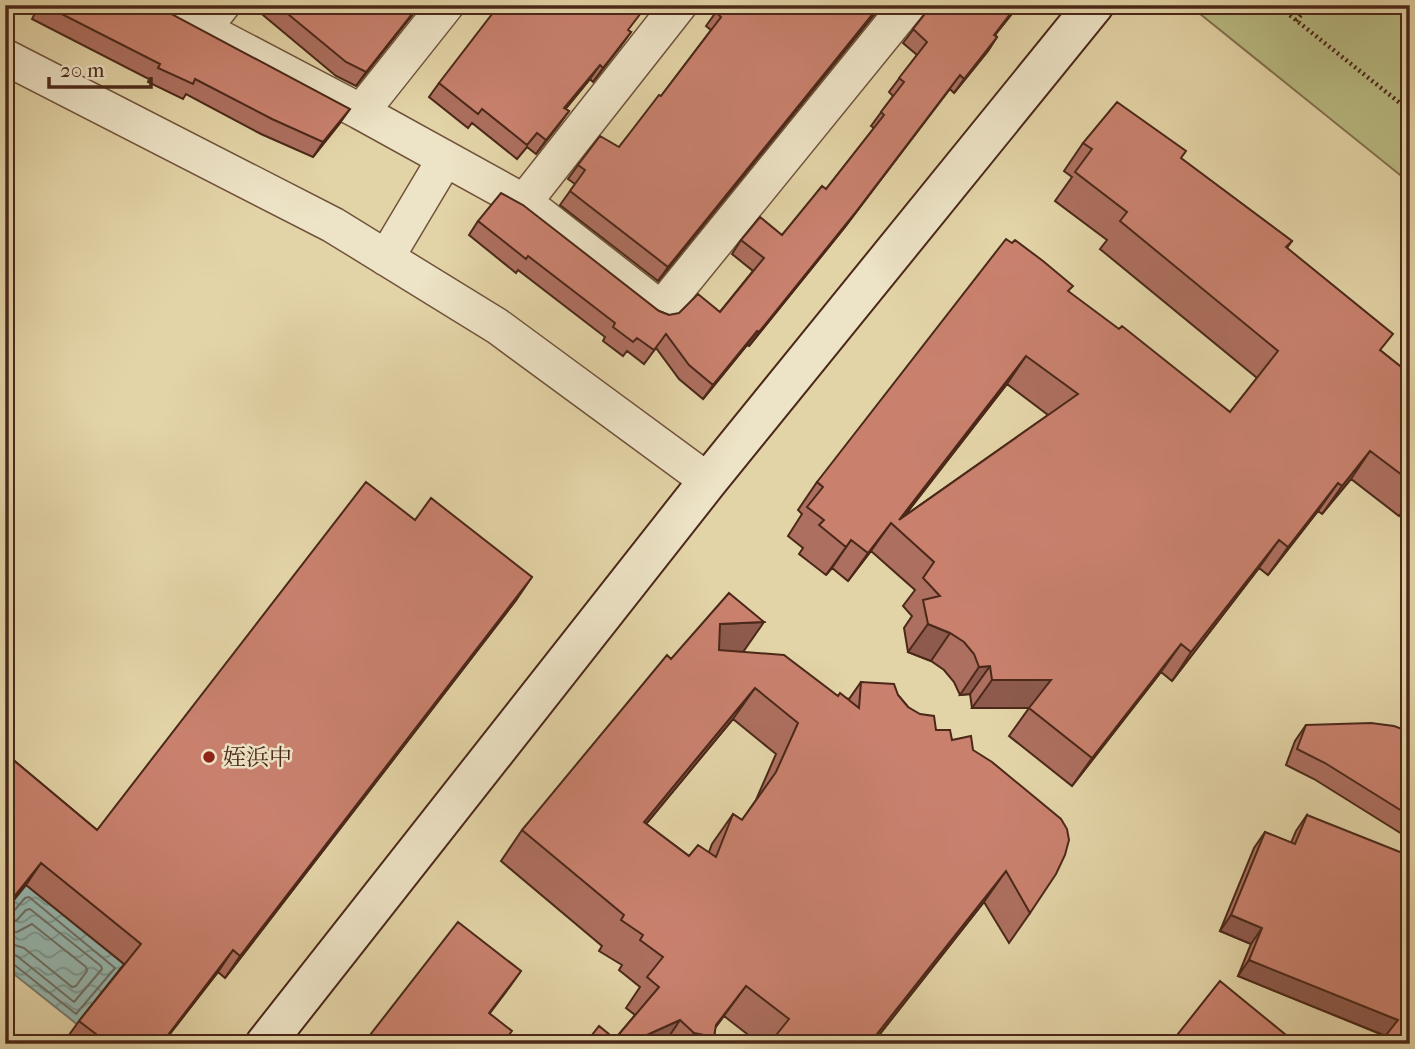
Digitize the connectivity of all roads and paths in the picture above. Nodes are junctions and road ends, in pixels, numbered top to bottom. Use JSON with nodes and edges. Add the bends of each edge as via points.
{"nodes":[{"id":1,"x":159,"y":5,"type":"edge"},
{"id":2,"x":446,"y":5,"type":"edge"},
{"id":3,"x":678,"y":5,"type":"edge"},
{"id":4,"x":908,"y":5,"type":"edge"},
{"id":5,"x":1094,"y":5,"type":"edge"},
{"id":6,"x":1277,"y":5,"type":"edge"},
{"id":7,"x":1309,"y":5,"type":"edge"},
{"id":8,"x":212,"y":17,"type":"edge"},
{"id":9,"x":1296,"y":21,"type":"junction"},
{"id":10,"x":5,"y":57,"type":"edge"},
{"id":11,"x":1410,"y":111,"type":"edge"},
{"id":12,"x":361,"y":112,"type":"junction"},
{"id":13,"x":445,"y":159,"type":"junction"},
{"id":14,"x":524,"y":202,"type":"junction"},
{"id":15,"x":386,"y":258,"type":"junction"},
{"id":16,"x":708,"y":481,"type":"junction"},
{"id":17,"x":265,"y":1044,"type":"edge"}],
"edges":[{"from":1,"to":8,"type":"street"},
{"from":2,"to":12,"type":"street"},
{"from":3,"to":14,"type":"street"},
{"from":4,"to":14,"type":"street","via":[[660,309]]},
{"from":5,"to":16,"type":"street"},
{"from":6,"to":9,"type":"path"},
{"from":7,"to":9,"type":"path"},
{"from":8,"to":12,"type":"street"},
{"from":9,"to":11,"type":"path"},
{"from":10,"to":15,"type":"street","via":[[333,225]]},
{"from":12,"to":13,"type":"street"},
{"from":13,"to":14,"type":"street"},
{"from":13,"to":15,"type":"street"},
{"from":15,"to":16,"type":"street","via":[[497,326]]},
{"from":16,"to":17,"type":"street"}]}
